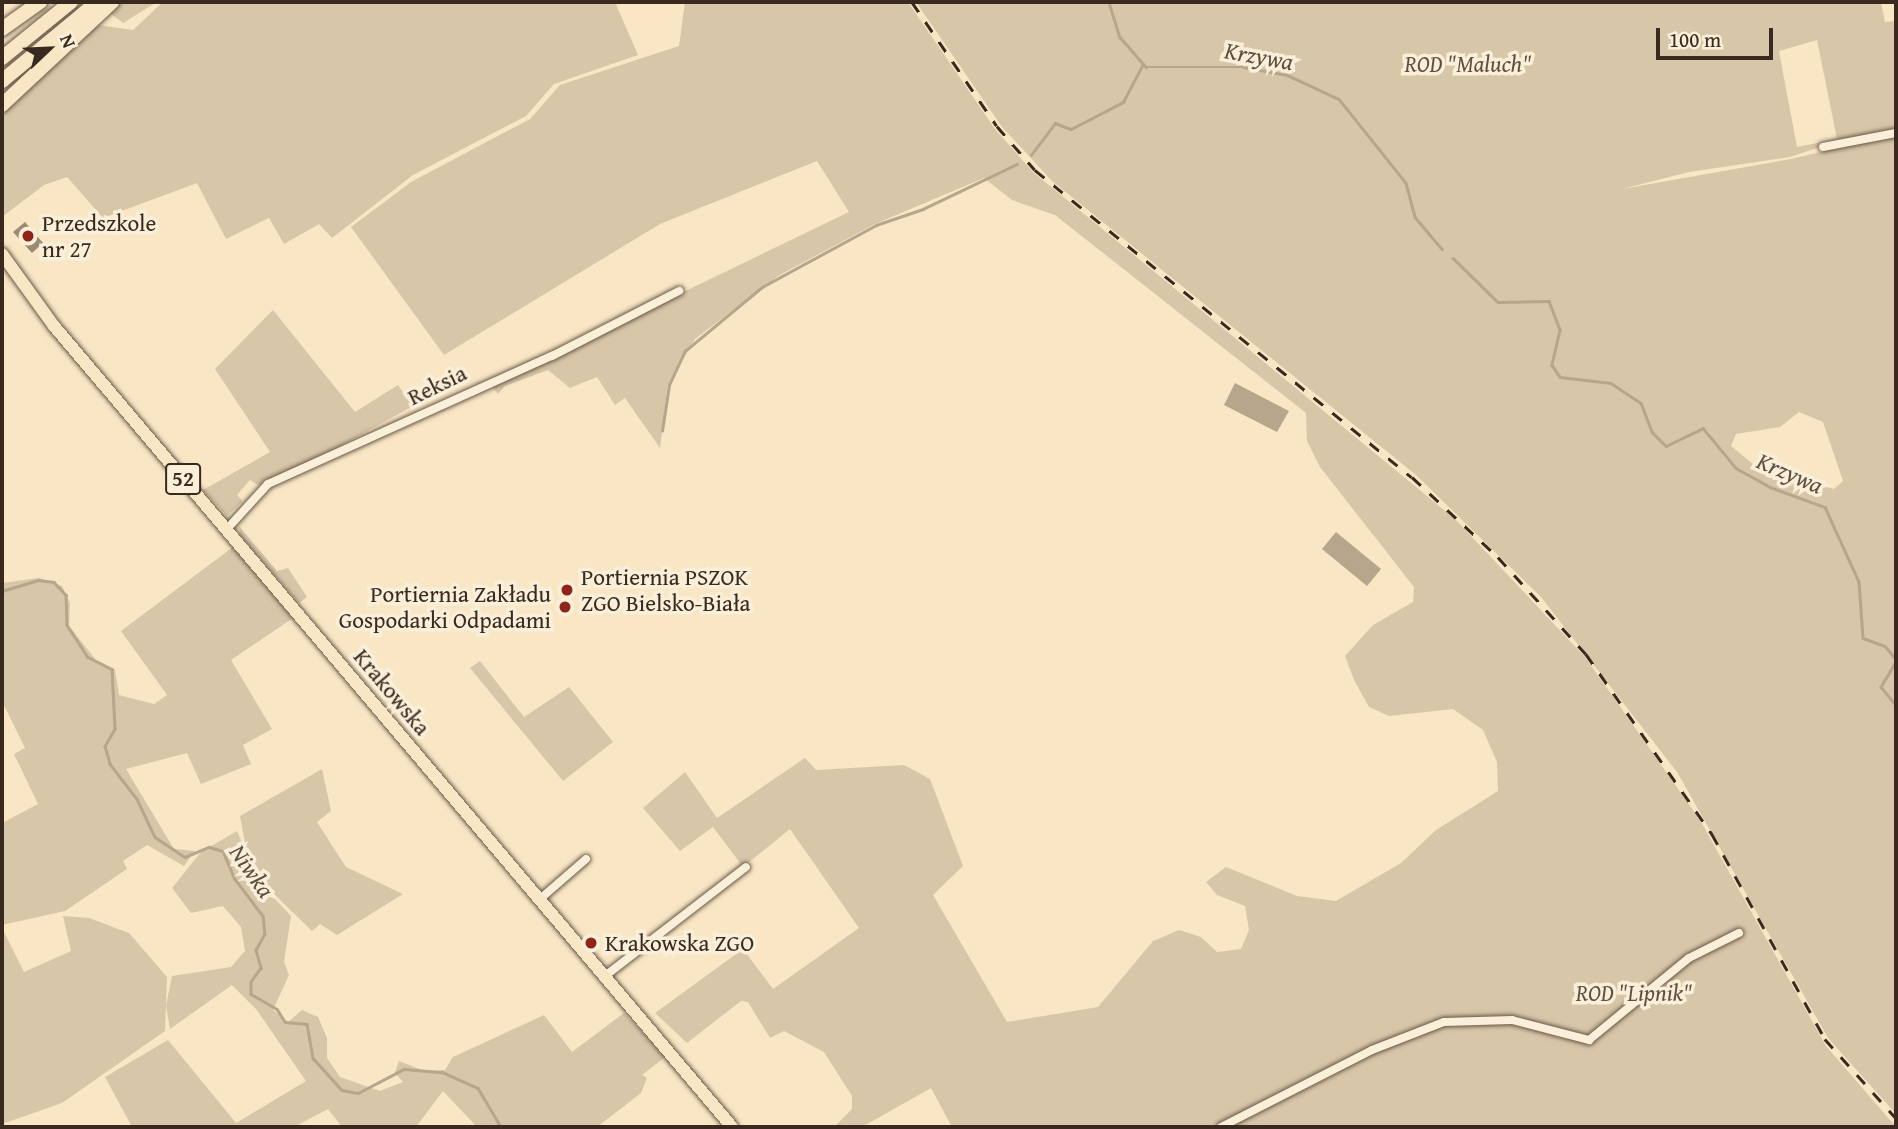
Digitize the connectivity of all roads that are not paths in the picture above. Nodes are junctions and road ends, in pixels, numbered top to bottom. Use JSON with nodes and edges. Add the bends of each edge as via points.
{"nodes":[{"id":1,"x":40,"y":2,"type":"edge"},
{"id":2,"x":71,"y":2,"type":"edge"},
{"id":3,"x":97,"y":2,"type":"edge"},
{"id":4,"x":112,"y":2,"type":"edge"},
{"id":5,"x":2,"y":29,"type":"edge"},
{"id":6,"x":2,"y":58,"type":"edge"},
{"id":7,"x":2,"y":81,"type":"edge"},
{"id":8,"x":2,"y":105,"type":"edge"},
{"id":9,"x":1896,"y":133,"type":"edge"},
{"id":10,"x":1824,"y":146,"type":"dead end"},
{"id":11,"x":2,"y":254,"type":"edge"},
{"id":12,"x":2,"y":263,"type":"edge"},
{"id":13,"x":21,"y":284,"type":"junction"},
{"id":14,"x":679,"y":291,"type":"dead end"},
{"id":15,"x":226,"y":530,"type":"junction"},
{"id":16,"x":586,"y":859,"type":"dead end"},
{"id":17,"x":746,"y":867,"type":"dead end"},
{"id":18,"x":540,"y":899,"type":"junction"},
{"id":19,"x":1739,"y":933,"type":"dead end"},
{"id":20,"x":605,"y":976,"type":"junction"},
{"id":21,"x":732,"y":1127,"type":"edge"},
{"id":22,"x":1221,"y":1127,"type":"edge"}],
"edges":[{"from":1,"to":5,"type":"highway"},
{"from":2,"to":6,"type":"highway"},
{"from":3,"to":7,"type":"highway"},
{"from":4,"to":8,"type":"highway"},
{"from":9,"to":10,"type":"street"},
{"from":11,"to":13,"type":"main road","name":"Krakowska","number":"52"},
{"from":12,"to":13,"type":"main road","name":"Krakowska","number":"52"},
{"from":13,"to":15,"type":"main road","name":"Krakowska","number":"52"},
{"from":14,"to":15,"type":"street","name":"Reksia","via":[[552,356],[268,484]]},
{"from":15,"to":18,"type":"main road","name":"Krakowska","number":"52"},
{"from":16,"to":18,"type":"street"},
{"from":17,"to":20,"type":"street"},
{"from":18,"to":20,"type":"main road","name":"Krakowska","number":"52"},
{"from":19,"to":22,"type":"street","via":[[1689,958],[1589,1040],[1512,1020],[1444,1023],[1372,1049]]},
{"from":20,"to":21,"type":"main road","name":"Krakowska","number":"52"}]}
